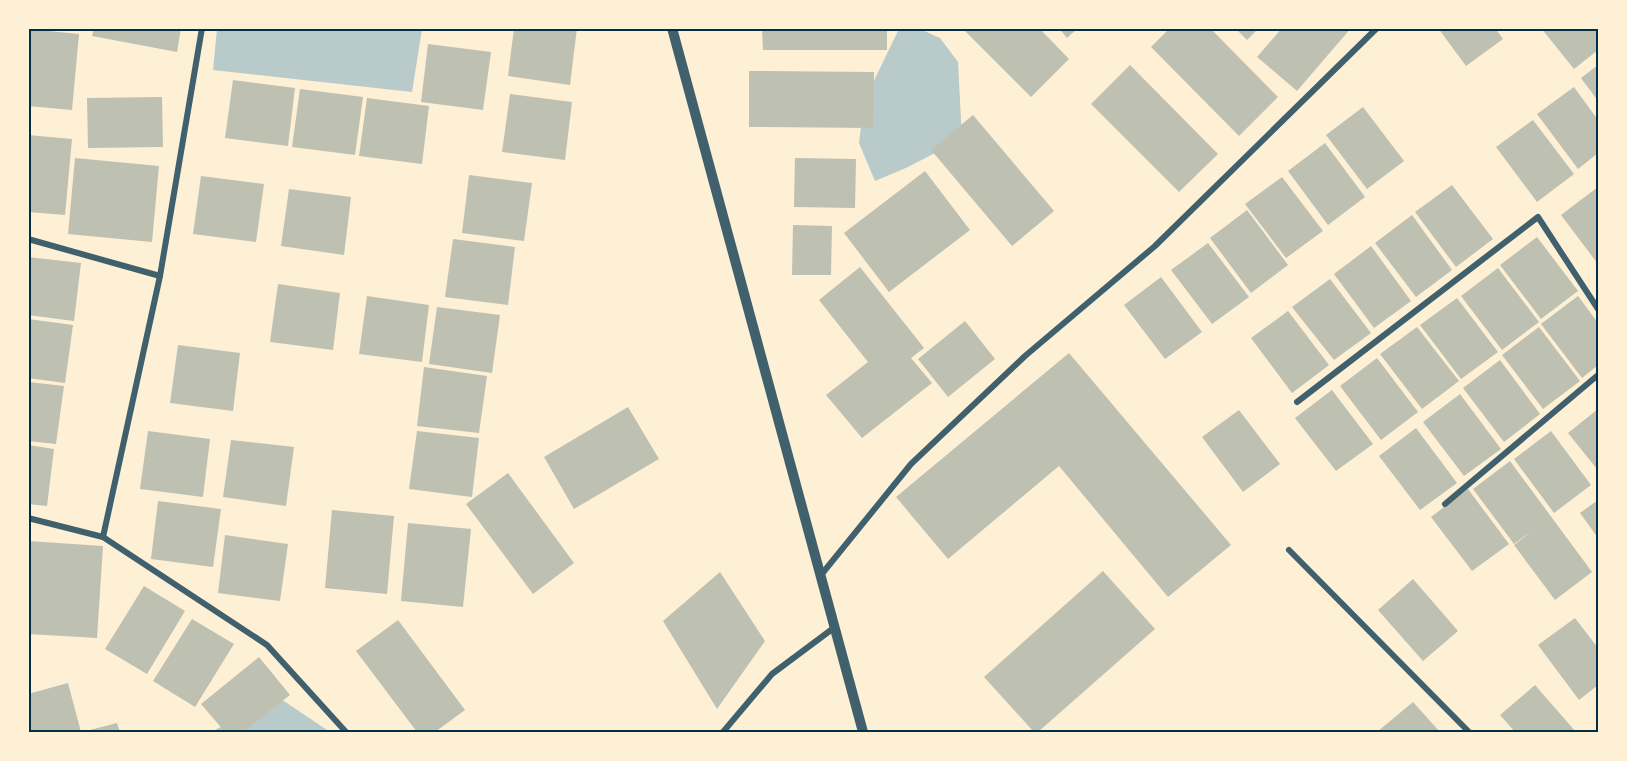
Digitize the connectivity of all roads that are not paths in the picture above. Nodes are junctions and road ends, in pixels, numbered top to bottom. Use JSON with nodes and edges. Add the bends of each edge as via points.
{"nodes":[{"id":1,"x":202,"y":28,"type":"edge"},
{"id":2,"x":672,"y":28,"type":"edge"},
{"id":3,"x":1377,"y":28,"type":"edge"},
{"id":4,"x":28,"y":239,"type":"edge"},
{"id":5,"x":159,"y":276,"type":"junction"},
{"id":6,"x":1599,"y":309,"type":"edge"},
{"id":7,"x":1599,"y":375,"type":"edge"},
{"id":8,"x":1297,"y":402,"type":"dead end"},
{"id":9,"x":1445,"y":504,"type":"dead end"},
{"id":10,"x":28,"y":518,"type":"edge"},
{"id":11,"x":104,"y":537,"type":"junction"},
{"id":12,"x":1289,"y":550,"type":"dead end"},
{"id":13,"x":821,"y":575,"type":"junction"},
{"id":14,"x":836,"y":626,"type":"junction"},
{"id":15,"x":346,"y":732,"type":"edge"},
{"id":16,"x":723,"y":732,"type":"edge"},
{"id":17,"x":863,"y":732,"type":"edge"},
{"id":18,"x":1469,"y":732,"type":"edge"}],
"edges":[{"from":1,"to":5,"type":"street"},
{"from":2,"to":13,"type":"street"},
{"from":3,"to":13,"type":"street","via":[[1155,246],[1025,356],[911,464]]},
{"from":4,"to":5,"type":"street"},
{"from":5,"to":11,"type":"street"},
{"from":6,"to":8,"type":"street","via":[[1538,216]]},
{"from":7,"to":9,"type":"street"},
{"from":10,"to":11,"type":"street"},
{"from":11,"to":15,"type":"street","via":[[267,645]]},
{"from":12,"to":18,"type":"street"},
{"from":13,"to":14,"type":"street"},
{"from":14,"to":16,"type":"street","via":[[772,674]]},
{"from":14,"to":17,"type":"street"}]}
